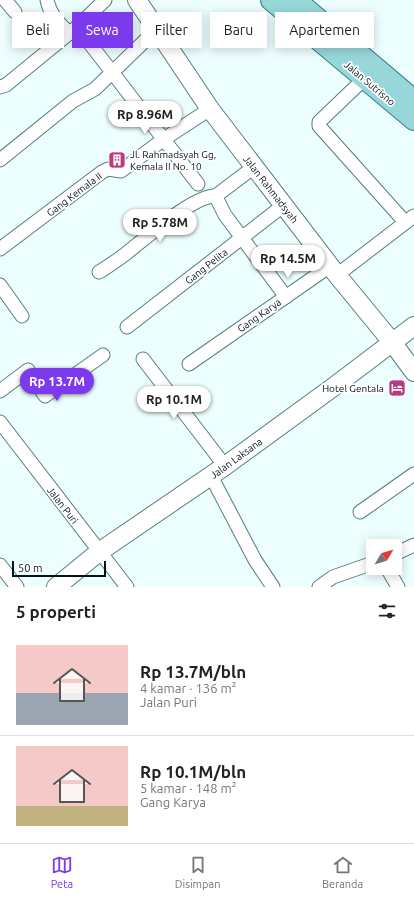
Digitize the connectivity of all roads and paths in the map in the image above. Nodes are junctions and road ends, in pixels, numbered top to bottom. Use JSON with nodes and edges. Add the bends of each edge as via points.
{"nodes":[{"id":1,"x":5,"y":0,"type":"edge"},
{"id":2,"x":47,"y":0,"type":"edge"},
{"id":3,"x":105,"y":0,"type":"edge"},
{"id":4,"x":137,"y":0,"type":"edge"},
{"id":5,"x":271,"y":0,"type":"edge"},
{"id":6,"x":296,"y":0,"type":"edge"},
{"id":7,"x":16,"y":12,"type":"dead end"},
{"id":8,"x":92,"y":12,"type":"edge"},
{"id":9,"x":145,"y":12,"type":"edge"},
{"id":10,"x":72,"y":29,"type":"edge"},
{"id":11,"x":72,"y":31,"type":"edge"},
{"id":12,"x":141,"y":43,"type":"edge"},
{"id":13,"x":90,"y":48,"type":"edge"},
{"id":14,"x":170,"y":48,"type":"edge"},
{"id":15,"x":110,"y":69,"type":"junction"},
{"id":16,"x":365,"y":78,"type":"junction"},
{"id":17,"x":0,"y":87,"type":"edge"},
{"id":18,"x":414,"y":100,"type":"edge"},
{"id":19,"x":210,"y":109,"type":"junction"},
{"id":20,"x":414,"y":120,"type":"edge"},
{"id":21,"x":164,"y":139,"type":"junction"},
{"id":22,"x":0,"y":160,"type":"edge"},
{"id":23,"x":254,"y":167,"type":"junction"},
{"id":24,"x":198,"y":184,"type":"dead end"},
{"id":25,"x":216,"y":196,"type":"junction"},
{"id":26,"x":284,"y":205,"type":"junction"},
{"id":27,"x":409,"y":219,"type":"edge"},
{"id":28,"x":243,"y":238,"type":"junction"},
{"id":29,"x":0,"y":249,"type":"edge"},
{"id":30,"x":333,"y":271,"type":"junction"},
{"id":31,"x":99,"y":272,"type":"dead end"},
{"id":32,"x":0,"y":285,"type":"edge"},
{"id":33,"x":286,"y":297,"type":"junction"},
{"id":34,"x":22,"y":316,"type":"dead end"},
{"id":35,"x":414,"y":326,"type":"edge"},
{"id":36,"x":127,"y":327,"type":"dead end"},
{"id":37,"x":392,"y":342,"type":"junction"},
{"id":38,"x":103,"y":356,"type":"dead end"},
{"id":39,"x":143,"y":359,"type":"dead end"},
{"id":40,"x":189,"y":364,"type":"dead end"},
{"id":41,"x":414,"y":372,"type":"edge"},
{"id":42,"x":0,"y":391,"type":"edge"},
{"id":43,"x":0,"y":422,"type":"edge"},
{"id":44,"x":218,"y":471,"type":"junction"},
{"id":45,"x":414,"y":474,"type":"edge"},
{"id":46,"x":360,"y":512,"type":"dead end"},
{"id":47,"x":414,"y":545,"type":"edge"},
{"id":48,"x":402,"y":551,"type":"edge"},
{"id":49,"x":99,"y":552,"type":"junction"},
{"id":50,"x":366,"y":565,"type":"edge"},
{"id":51,"x":0,"y":566,"type":"edge"},
{"id":52,"x":391,"y":575,"type":"edge"},
{"id":53,"x":17,"y":587,"type":"edge"},
{"id":54,"x":56,"y":587,"type":"edge"},
{"id":55,"x":126,"y":587,"type":"edge"},
{"id":56,"x":273,"y":587,"type":"edge"},
{"id":57,"x":319,"y":587,"type":"edge"},
{"id":58,"x":398,"y":587,"type":"edge"}],
"edges":[{"from":1,"to":7,"type":"street"},
{"from":2,"to":10,"type":"street","via":[[56,20]]},
{"from":3,"to":8,"type":"street"},
{"from":4,"to":9,"type":"street","name":"Jalan Rahmadsyah"},
{"from":5,"to":16,"type":"main road","name":"Jalan Sutrisno"},
{"from":6,"to":18,"type":"main road","name":"Jalan Sutrisno"},
{"from":11,"to":17,"type":"street","via":[[6,85]]},
{"from":12,"to":15,"type":"street"},
{"from":13,"to":15,"type":"street"},
{"from":14,"to":19,"type":"street","name":"Jalan Rahmadsyah"},
{"from":15,"to":21,"type":"street"},
{"from":15,"to":22,"type":"street","via":[[95,88],[73,101]]},
{"from":16,"to":20,"type":"main road","name":"Jalan Sutrisno"},
{"from":16,"to":27,"type":"street","via":[[319,122],[319,126]]},
{"from":19,"to":21,"type":"street","name":"Gang Kemala II"},
{"from":19,"to":23,"type":"street","name":"Jalan Rahmadsyah"},
{"from":21,"to":24,"type":"street"},
{"from":21,"to":29,"type":"street","name":"Gang Kemala II","via":[[121,171],[102,172]]},
{"from":23,"to":25,"type":"street"},
{"from":23,"to":26,"type":"street","name":"Jalan Rahmadsyah"},
{"from":25,"to":28,"type":"street","via":[[225,215]]},
{"from":25,"to":31,"type":"street","via":[[194,203]]},
{"from":26,"to":28,"type":"street","name":"Gang Pelita"},
{"from":26,"to":30,"type":"street","name":"Jalan Rahmadsyah"},
{"from":27,"to":30,"type":"street","name":"Gang Karya"},
{"from":28,"to":33,"type":"street"},
{"from":28,"to":36,"type":"street","name":"Gang Pelita"},
{"from":30,"to":33,"type":"street","name":"Gang Karya"},
{"from":30,"to":37,"type":"street","name":"Jalan Rahmadsyah"},
{"from":32,"to":34,"type":"street"},
{"from":33,"to":40,"type":"street","name":"Gang Karya"},
{"from":35,"to":37,"type":"street","name":"Jalan Laksana"},
{"from":37,"to":41,"type":"street","name":"Jalan Rahmadsyah"},
{"from":37,"to":44,"type":"street","name":"Jalan Laksana"},
{"from":38,"to":42,"type":"street","via":[[44,396],[28,370]]},
{"from":39,"to":44,"type":"street"},
{"from":43,"to":49,"type":"street","name":"Jalan Puri"},
{"from":44,"to":49,"type":"street","name":"Jalan Laksana"},
{"from":44,"to":56,"type":"street","via":[[255,560]]},
{"from":45,"to":46,"type":"street"},
{"from":47,"to":48,"type":"street"},
{"from":49,"to":54,"type":"street","name":"Jalan Laksana"},
{"from":49,"to":55,"type":"street","name":"Jalan Puri"},
{"from":50,"to":57,"type":"street","via":[[333,577]]},
{"from":51,"to":53,"type":"street"},
{"from":52,"to":58,"type":"street"}]}
